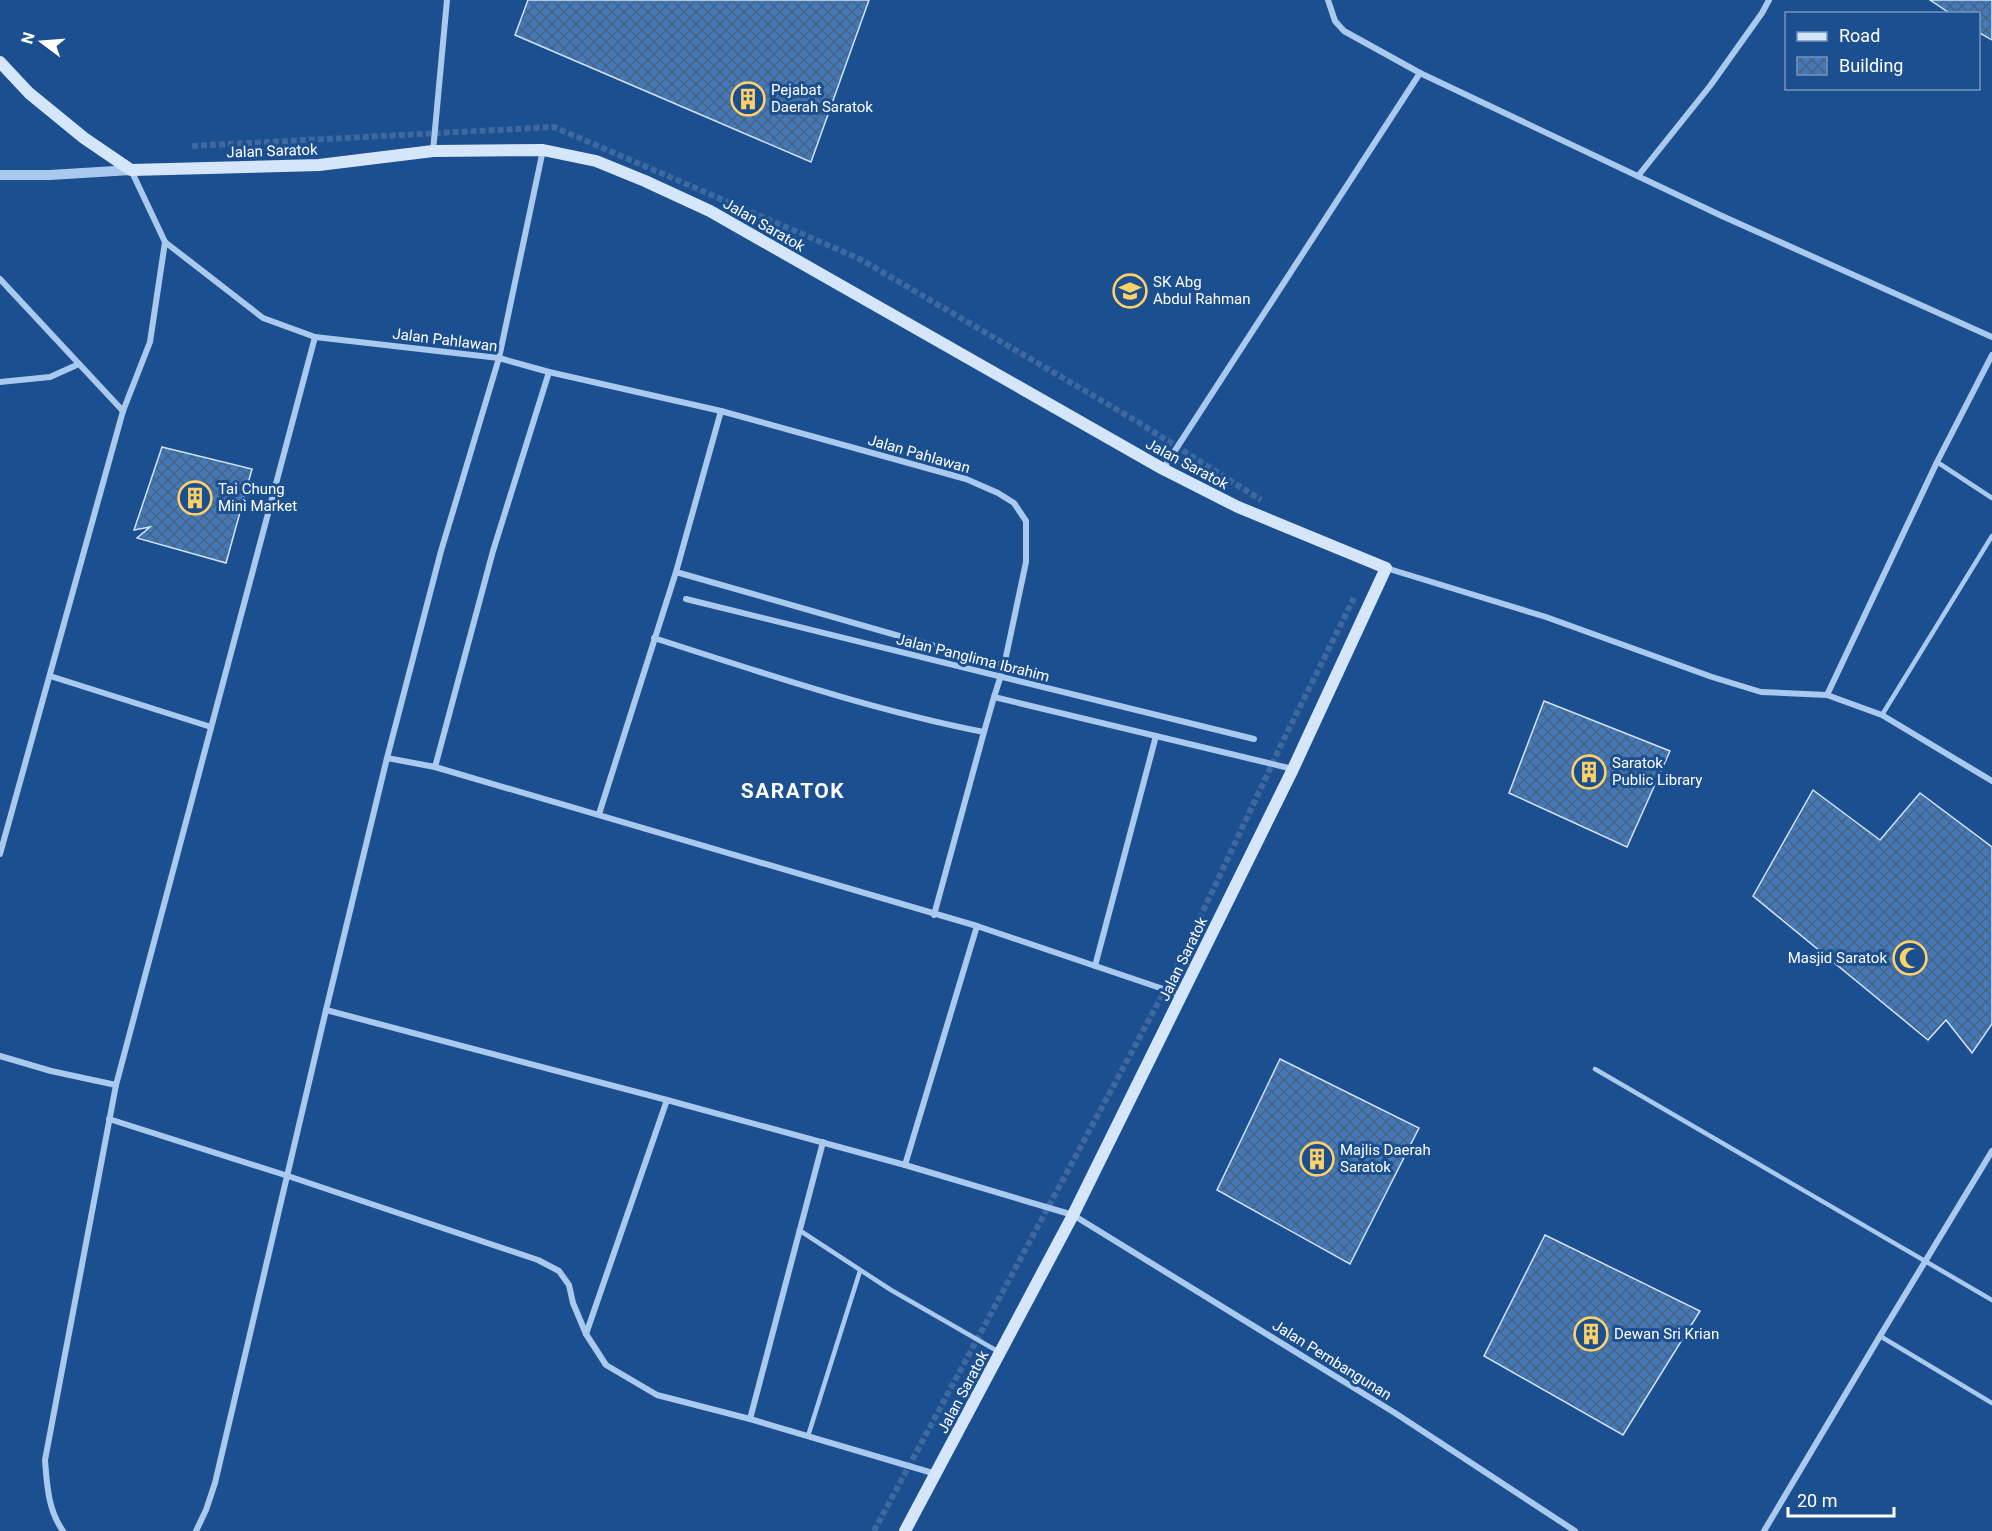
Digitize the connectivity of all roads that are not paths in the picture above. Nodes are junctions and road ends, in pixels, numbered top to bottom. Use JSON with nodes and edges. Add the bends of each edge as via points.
{"nodes":[{"id":1,"x":447,"y":0,"type":"edge"},
{"id":2,"x":1328,"y":0,"type":"edge"},
{"id":3,"x":1769,"y":0,"type":"edge"},
{"id":4,"x":0,"y":62,"type":"edge"},
{"id":5,"x":1420,"y":73,"type":"junction"},
{"id":6,"x":543,"y":150,"type":"junction"},
{"id":7,"x":433,"y":151,"type":"junction"},
{"id":8,"x":131,"y":170,"type":"junction"},
{"id":9,"x":0,"y":175,"type":"edge"},
{"id":10,"x":1638,"y":176,"type":"junction"},
{"id":11,"x":165,"y":242,"type":"junction"},
{"id":12,"x":0,"y":279,"type":"edge"},
{"id":13,"x":315,"y":336,"type":"junction"},
{"id":14,"x":1992,"y":337,"type":"edge"},
{"id":15,"x":1992,"y":355,"type":"edge"},
{"id":16,"x":499,"y":358,"type":"junction"},
{"id":17,"x":79,"y":364,"type":"junction"},
{"id":18,"x":549,"y":372,"type":"junction"},
{"id":19,"x":0,"y":382,"type":"edge"},
{"id":20,"x":123,"y":411,"type":"junction"},
{"id":21,"x":721,"y":411,"type":"junction"},
{"id":22,"x":1937,"y":462,"type":"junction"},
{"id":23,"x":1163,"y":470,"type":"junction"},
{"id":24,"x":1992,"y":498,"type":"edge"},
{"id":25,"x":1992,"y":536,"type":"edge"},
{"id":26,"x":1386,"y":568,"type":"junction"},
{"id":27,"x":676,"y":572,"type":"junction"},
{"id":28,"x":686,"y":599,"type":"dead end"},
{"id":29,"x":654,"y":638,"type":"junction"},
{"id":30,"x":1004,"y":666,"type":"junction"},
{"id":31,"x":50,"y":676,"type":"junction"},
{"id":32,"x":1827,"y":695,"type":"junction"},
{"id":33,"x":994,"y":697,"type":"junction"},
{"id":34,"x":1882,"y":715,"type":"junction"},
{"id":35,"x":211,"y":727,"type":"junction"},
{"id":36,"x":984,"y":732,"type":"junction"},
{"id":37,"x":1156,"y":736,"type":"junction"},
{"id":38,"x":1254,"y":739,"type":"dead end"},
{"id":39,"x":387,"y":758,"type":"junction"},
{"id":40,"x":435,"y":767,"type":"junction"},
{"id":41,"x":1293,"y":769,"type":"junction"},
{"id":42,"x":1992,"y":781,"type":"edge"},
{"id":43,"x":599,"y":814,"type":"junction"},
{"id":44,"x":0,"y":854,"type":"edge"},
{"id":45,"x":934,"y":915,"type":"junction"},
{"id":46,"x":977,"y":926,"type":"junction"},
{"id":47,"x":1095,"y":966,"type":"junction"},
{"id":48,"x":1182,"y":995,"type":"junction"},
{"id":49,"x":326,"y":1010,"type":"junction"},
{"id":50,"x":0,"y":1056,"type":"edge"},
{"id":51,"x":1595,"y":1069,"type":"dead end"},
{"id":52,"x":116,"y":1085,"type":"junction"},
{"id":53,"x":667,"y":1100,"type":"junction"},
{"id":54,"x":109,"y":1119,"type":"junction"},
{"id":55,"x":823,"y":1142,"type":"junction"},
{"id":56,"x":1992,"y":1151,"type":"edge"},
{"id":57,"x":905,"y":1165,"type":"junction"},
{"id":58,"x":288,"y":1176,"type":"junction"},
{"id":59,"x":1073,"y":1215,"type":"junction"},
{"id":60,"x":799,"y":1230,"type":"junction"},
{"id":61,"x":1925,"y":1261,"type":"junction"},
{"id":62,"x":860,"y":1271,"type":"junction"},
{"id":63,"x":1992,"y":1300,"type":"edge"},
{"id":64,"x":586,"y":1334,"type":"junction"},
{"id":65,"x":1880,"y":1336,"type":"junction"},
{"id":66,"x":1000,"y":1353,"type":"junction"},
{"id":67,"x":1992,"y":1403,"type":"edge"},
{"id":68,"x":750,"y":1419,"type":"junction"},
{"id":69,"x":808,"y":1436,"type":"junction"},
{"id":70,"x":937,"y":1474,"type":"junction"},
{"id":71,"x":63,"y":1531,"type":"edge"},
{"id":72,"x":196,"y":1531,"type":"edge"},
{"id":73,"x":905,"y":1531,"type":"edge"},
{"id":74,"x":1575,"y":1531,"type":"edge"},
{"id":75,"x":1764,"y":1531,"type":"edge"}],
"edges":[{"from":1,"to":7,"type":"street"},
{"from":2,"to":5,"type":"street","via":[[1335,21],[1344,31]]},
{"from":3,"to":10,"type":"street","via":[[1710,86]]},
{"from":4,"to":8,"type":"main road","via":[[29,93]]},
{"from":5,"to":10,"type":"street"},
{"from":5,"to":23,"type":"street"},
{"from":6,"to":7,"type":"main road","name":"Jalan Saratok"},
{"from":6,"to":16,"type":"street"},
{"from":6,"to":23,"type":"main road","name":"Jalan Saratok","via":[[596,161],[710,211]]},
{"from":7,"to":8,"type":"main road","name":"Jalan Saratok","via":[[319,165]]},
{"from":8,"to":9,"type":"street"},
{"from":8,"to":11,"type":"street"},
{"from":10,"to":14,"type":"street"},
{"from":11,"to":13,"type":"street","name":"Jalan Pahlawan","via":[[263,318]]},
{"from":11,"to":20,"type":"street","via":[[150,342]]},
{"from":12,"to":17,"type":"street"},
{"from":13,"to":16,"type":"street","name":"Jalan Pahlawan"},
{"from":13,"to":35,"type":"street"},
{"from":15,"to":22,"type":"street"},
{"from":16,"to":18,"type":"street","name":"Jalan Pahlawan"},
{"from":16,"to":39,"type":"street","via":[[441,551]]},
{"from":17,"to":19,"type":"street","via":[[50,377]]},
{"from":17,"to":20,"type":"street"},
{"from":18,"to":21,"type":"street","name":"Jalan Pahlawan"},
{"from":18,"to":40,"type":"street","via":[[493,551]]},
{"from":20,"to":31,"type":"street"},
{"from":21,"to":27,"type":"street"},
{"from":21,"to":30,"type":"street","name":"Jalan Pahlawan","via":[[966,479],[1014,503],[1026,521],[1026,562]]},
{"from":22,"to":24,"type":"lane"},
{"from":22,"to":32,"type":"street"},
{"from":23,"to":26,"type":"main road","name":"Jalan Saratok","via":[[1238,507]]},
{"from":25,"to":34,"type":"lane"},
{"from":26,"to":32,"type":"street","via":[[1546,617],[1761,692]]},
{"from":26,"to":41,"type":"main road","name":"Jalan Saratok"},
{"from":27,"to":29,"type":"street"},
{"from":27,"to":30,"type":"street"},
{"from":28,"to":38,"type":"street","name":"Jalan Panglima Ibrahim","bridge":true},
{"from":29,"to":36,"type":"street","via":[[803,685]]},
{"from":29,"to":43,"type":"street"},
{"from":30,"to":33,"type":"street","name":"Jalan Pahlawan"},
{"from":31,"to":35,"type":"street"},
{"from":31,"to":44,"type":"street"},
{"from":32,"to":34,"type":"street"},
{"from":33,"to":36,"type":"street","name":"Jalan Pahlawan"},
{"from":33,"to":37,"type":"street"},
{"from":34,"to":42,"type":"street"},
{"from":35,"to":52,"type":"street"},
{"from":36,"to":45,"type":"street","name":"Jalan Pahlawan"},
{"from":37,"to":41,"type":"street"},
{"from":37,"to":47,"type":"street"},
{"from":39,"to":40,"type":"street"},
{"from":39,"to":49,"type":"street"},
{"from":40,"to":43,"type":"street"},
{"from":41,"to":48,"type":"main road","name":"Jalan Saratok"},
{"from":43,"to":45,"type":"street"},
{"from":45,"to":46,"type":"street"},
{"from":46,"to":47,"type":"street"},
{"from":46,"to":57,"type":"street"},
{"from":47,"to":48,"type":"street"},
{"from":48,"to":59,"type":"main road","name":"Jalan Saratok"},
{"from":49,"to":53,"type":"street","name":"Jalan Pembangunan"},
{"from":49,"to":58,"type":"street"},
{"from":50,"to":52,"type":"street"},
{"from":51,"to":61,"type":"lane"},
{"from":52,"to":54,"type":"street"},
{"from":53,"to":55,"type":"street","name":"Jalan Pembangunan"},
{"from":53,"to":64,"type":"street"},
{"from":54,"to":58,"type":"street"},
{"from":54,"to":71,"type":"street","via":[[45,1460],[51,1505]]},
{"from":55,"to":57,"type":"street","name":"Jalan Pembangunan"},
{"from":55,"to":60,"type":"street"},
{"from":56,"to":61,"type":"street"},
{"from":57,"to":59,"type":"street","name":"Jalan Pembangunan"},
{"from":58,"to":64,"type":"street","via":[[538,1260],[559,1271],[569,1285]]},
{"from":58,"to":72,"type":"street","via":[[215,1483]]},
{"from":59,"to":66,"type":"main road","name":"Jalan Saratok"},
{"from":59,"to":74,"type":"street","name":"Jalan Pembangunan","via":[[1395,1413]]},
{"from":60,"to":62,"type":"lane"},
{"from":60,"to":68,"type":"street"},
{"from":61,"to":63,"type":"lane"},
{"from":61,"to":65,"type":"street"},
{"from":62,"to":66,"type":"lane"},
{"from":62,"to":69,"type":"lane"},
{"from":64,"to":68,"type":"street","via":[[606,1365],[657,1395]]},
{"from":65,"to":67,"type":"lane"},
{"from":65,"to":75,"type":"street"},
{"from":66,"to":70,"type":"main road","name":"Jalan Saratok"},
{"from":68,"to":69,"type":"street"},
{"from":69,"to":70,"type":"street"},
{"from":70,"to":73,"type":"main road","name":"Jalan Saratok"}]}
